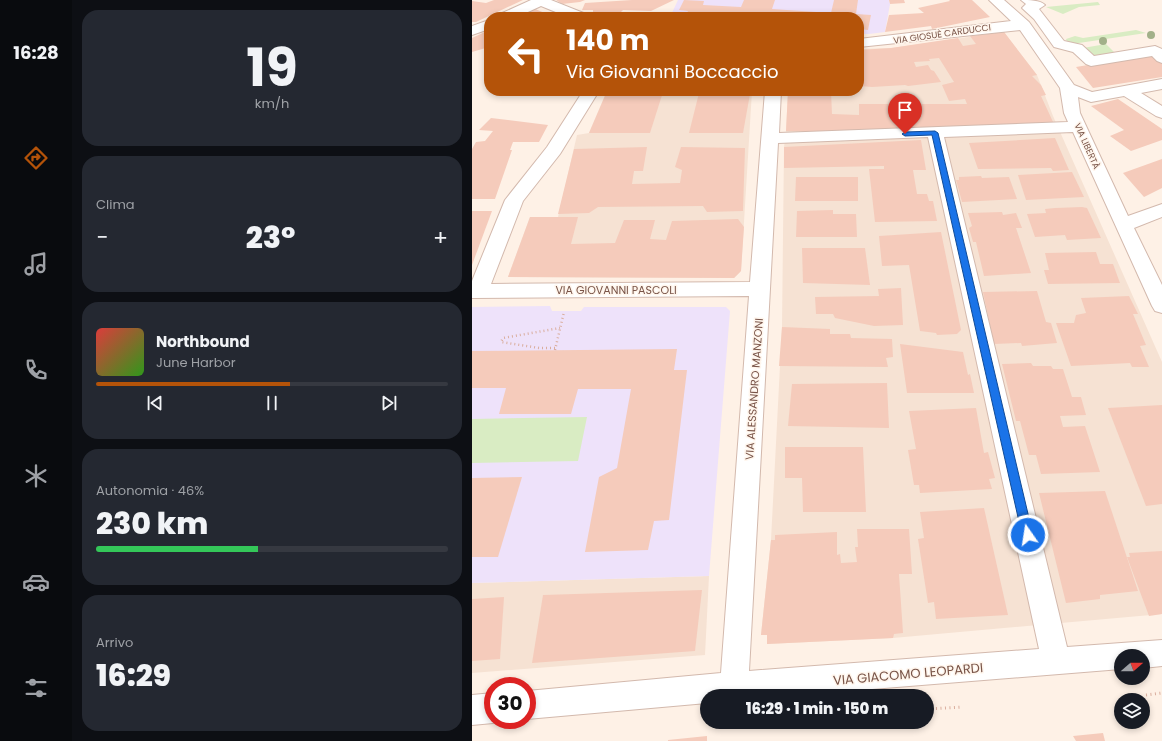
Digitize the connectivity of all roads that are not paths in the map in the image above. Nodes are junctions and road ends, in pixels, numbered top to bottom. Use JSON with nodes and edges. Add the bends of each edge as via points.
{"nodes":[{"id":1,"x":542,"y":0,"type":"edge"},
{"id":2,"x":996,"y":0,"type":"edge"},
{"id":3,"x":1028,"y":0,"type":"edge"},
{"id":4,"x":516,"y":12,"type":"edge"},
{"id":5,"x":570,"y":12,"type":"edge"},
{"id":6,"x":1024,"y":25,"type":"junction"},
{"id":7,"x":484,"y":26,"type":"edge"},
{"id":8,"x":472,"y":32,"type":"edge"},
{"id":9,"x":864,"y":43,"type":"edge"},
{"id":10,"x":1162,"y":58,"type":"edge"},
{"id":11,"x":1162,"y":84,"type":"edge"},
{"id":12,"x":1068,"y":88,"type":"junction"},
{"id":13,"x":1128,"y":90,"type":"junction"},
{"id":14,"x":588,"y":96,"type":"edge"},
{"id":15,"x":774,"y":96,"type":"edge"},
{"id":16,"x":1162,"y":113,"type":"edge"},
{"id":17,"x":1079,"y":127,"type":"junction"},
{"id":18,"x":935,"y":133,"type":"junction"},
{"id":19,"x":771,"y":138,"type":"junction"},
{"id":20,"x":1162,"y":210,"type":"edge"},
{"id":21,"x":1123,"y":225,"type":"junction"},
{"id":22,"x":760,"y":289,"type":"junction"},
{"id":23,"x":475,"y":291,"type":"edge"},
{"id":24,"x":1162,"y":306,"type":"edge"},
{"id":25,"x":1162,"y":653,"type":"edge"},
{"id":26,"x":1150,"y":654,"type":"edge"},
{"id":27,"x":1114,"y":657,"type":"edge"},
{"id":28,"x":1054,"y":662,"type":"junction"},
{"id":29,"x":734,"y":686,"type":"junction"},
{"id":30,"x":536,"y":704,"type":"edge"},
{"id":31,"x":484,"y":709,"type":"edge"},
{"id":32,"x":472,"y":710,"type":"edge"}],
"edges":[{"from":1,"to":4,"type":"street"},
{"from":1,"to":5,"type":"street"},
{"from":2,"to":6,"type":"street","name":"VIA LIBERTÀ"},
{"from":3,"to":10,"type":"street","via":[[1038,5],[1029,8],[1039,16],[1059,44],[1077,48],[1091,61],[1155,51]]},
{"from":6,"to":9,"type":"street","name":"VIA GIOSUÈ CARDUCCI","via":[[990,26]]},
{"from":6,"to":12,"type":"street","name":"VIA LIBERTÀ"},
{"from":7,"to":8,"type":"street"},
{"from":11,"to":13,"type":"street"},
{"from":12,"to":13,"type":"street","via":[[1091,97]]},
{"from":12,"to":17,"type":"street","name":"VIA LIBERTÀ","via":[[1072,113]]},
{"from":13,"to":16,"type":"street"},
{"from":14,"to":23,"type":"street","via":[[554,150],[514,200]]},
{"from":15,"to":19,"type":"street","name":"VIA ALESSANDRO MANZONI"},
{"from":17,"to":18,"type":"street"},
{"from":17,"to":21,"type":"street","name":"VIA LIBERTÀ"},
{"from":18,"to":19,"type":"street"},
{"from":18,"to":28,"type":"street","via":[[1053,646]]},
{"from":19,"to":22,"type":"street","name":"VIA ALESSANDRO MANZONI"},
{"from":20,"to":21,"type":"street"},
{"from":21,"to":24,"type":"street","name":"VIA LIBERTÀ"},
{"from":22,"to":23,"type":"street","name":"VIA GIOVANNI PASCOLI"},
{"from":22,"to":29,"type":"street","name":"VIA ALESSANDRO MANZONI"},
{"from":25,"to":26,"type":"street"},
{"from":27,"to":28,"type":"street","name":"VIA GIACOMO LEOPARDI"},
{"from":28,"to":29,"type":"street","name":"VIA GIACOMO LEOPARDI"},
{"from":29,"to":30,"type":"street","name":"VIA GIACOMO LEOPARDI"},
{"from":31,"to":32,"type":"street"}]}
